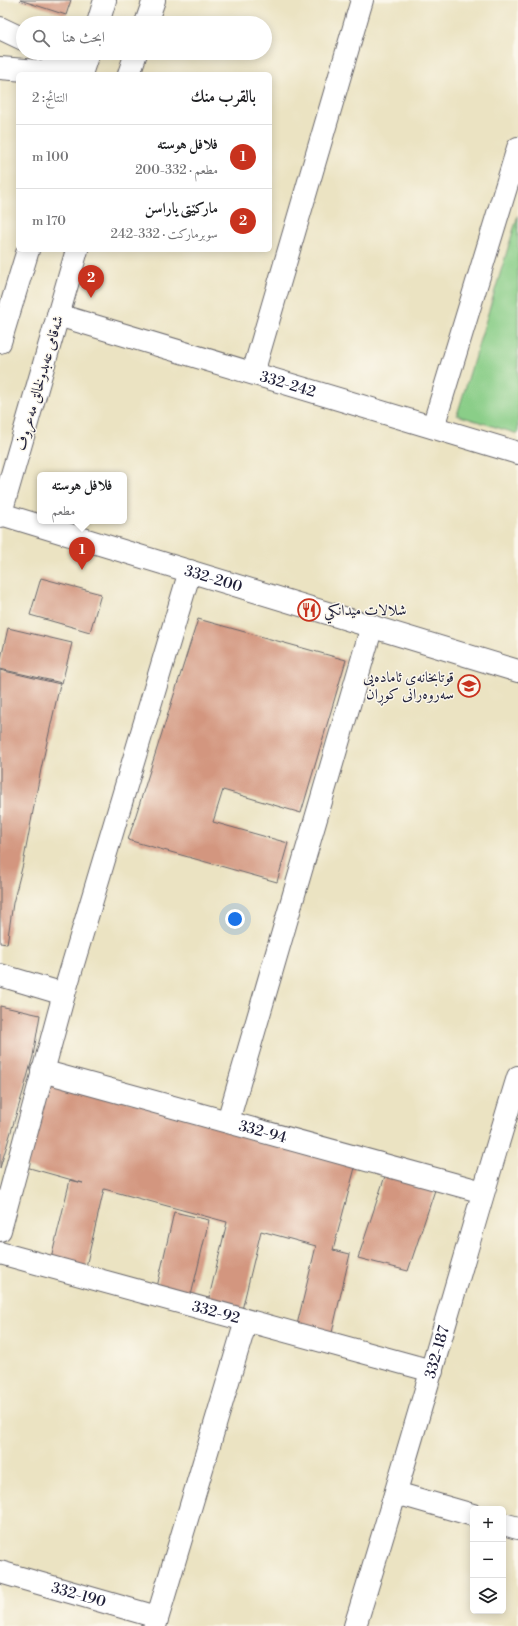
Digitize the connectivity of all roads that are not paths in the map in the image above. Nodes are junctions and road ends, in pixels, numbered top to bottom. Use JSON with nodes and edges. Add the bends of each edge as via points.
{"nodes":[{"id":1,"x":105,"y":0,"type":"edge"},
{"id":2,"x":154,"y":0,"type":"edge"},
{"id":3,"x":362,"y":0,"type":"edge"},
{"id":4,"x":100,"y":16,"type":"edge"},
{"id":5,"x":148,"y":16,"type":"edge"},
{"id":6,"x":0,"y":28,"type":"edge"},
{"id":7,"x":16,"y":36,"type":"edge"},
{"id":8,"x":67,"y":60,"type":"edge"},
{"id":9,"x":134,"y":60,"type":"edge"},
{"id":10,"x":0,"y":68,"type":"edge"},
{"id":11,"x":86,"y":68,"type":"edge"},
{"id":12,"x":130,"y":72,"type":"edge"},
{"id":13,"x":518,"y":148,"type":"edge"},
{"id":14,"x":515,"y":171,"type":"edge"},
{"id":15,"x":27,"y":252,"type":"edge"},
{"id":16,"x":76,"y":252,"type":"edge"},
{"id":17,"x":58,"y":315,"type":"junction"},
{"id":18,"x":0,"y":342,"type":"edge"},
{"id":19,"x":253,"y":373,"type":"junction"},
{"id":20,"x":433,"y":427,"type":"junction"},
{"id":21,"x":518,"y":453,"type":"edge"},
{"id":22,"x":0,"y":515,"type":"edge"},
{"id":23,"x":190,"y":571,"type":"junction"},
{"id":24,"x":372,"y":626,"type":"junction"},
{"id":25,"x":518,"y":670,"type":"edge"},
{"id":26,"x":0,"y":975,"type":"edge"},
{"id":27,"x":64,"y":994,"type":"junction"},
{"id":28,"x":42,"y":1071,"type":"junction"},
{"id":29,"x":518,"y":1080,"type":"edge"},
{"id":30,"x":228,"y":1121,"type":"junction"},
{"id":31,"x":483,"y":1192,"type":"junction"},
{"id":32,"x":0,"y":1230,"type":"edge"},
{"id":33,"x":0,"y":1253,"type":"edge"},
{"id":34,"x":246,"y":1321,"type":"junction"},
{"id":35,"x":432,"y":1371,"type":"junction"},
{"id":36,"x":396,"y":1493,"type":"junction"},
{"id":37,"x":470,"y":1514,"type":"edge"},
{"id":38,"x":506,"y":1525,"type":"edge"},
{"id":39,"x":518,"y":1528,"type":"edge"},
{"id":40,"x":0,"y":1572,"type":"edge"},
{"id":41,"x":156,"y":1621,"type":"edge"},
{"id":42,"x":355,"y":1626,"type":"edge"}],
"edges":[{"from":1,"to":4,"type":"street"},
{"from":2,"to":5,"type":"street"},
{"from":3,"to":19,"type":"street"},
{"from":6,"to":7,"type":"street"},
{"from":8,"to":11,"type":"street"},
{"from":9,"to":12,"type":"street"},
{"from":10,"to":11,"type":"street","via":[[38,71]]},
{"from":13,"to":14,"type":"street"},
{"from":14,"to":20,"type":"street"},
{"from":15,"to":18,"type":"street"},
{"from":16,"to":17,"type":"street","name":"شەقامی عەبدولخالق مەعروف"},
{"from":17,"to":19,"type":"street","name":"332-242"},
{"from":17,"to":22,"type":"street","name":"شەقامی عەبدولخالق مەعروف"},
{"from":19,"to":20,"type":"street","name":"332-242"},
{"from":20,"to":21,"type":"street","name":"332-242"},
{"from":22,"to":23,"type":"street","name":"332-200"},
{"from":23,"to":24,"type":"street","name":"332-200"},
{"from":23,"to":27,"type":"street"},
{"from":24,"to":25,"type":"street","name":"332-200"},
{"from":24,"to":30,"type":"street"},
{"from":26,"to":27,"type":"street"},
{"from":27,"to":28,"type":"street"},
{"from":28,"to":30,"type":"street","name":"332-94"},
{"from":28,"to":32,"type":"street"},
{"from":29,"to":31,"type":"street","name":"332-187"},
{"from":30,"to":31,"type":"street","name":"332-94"},
{"from":31,"to":35,"type":"street","name":"332-187"},
{"from":33,"to":34,"type":"street","name":"332-92"},
{"from":34,"to":35,"type":"street","name":"332-92"},
{"from":34,"to":41,"type":"street"},
{"from":35,"to":36,"type":"street","name":"332-187"},
{"from":36,"to":37,"type":"street"},
{"from":36,"to":42,"type":"street","name":"332-187"},
{"from":38,"to":39,"type":"street"},
{"from":40,"to":41,"type":"street","name":"332-190"}]}
